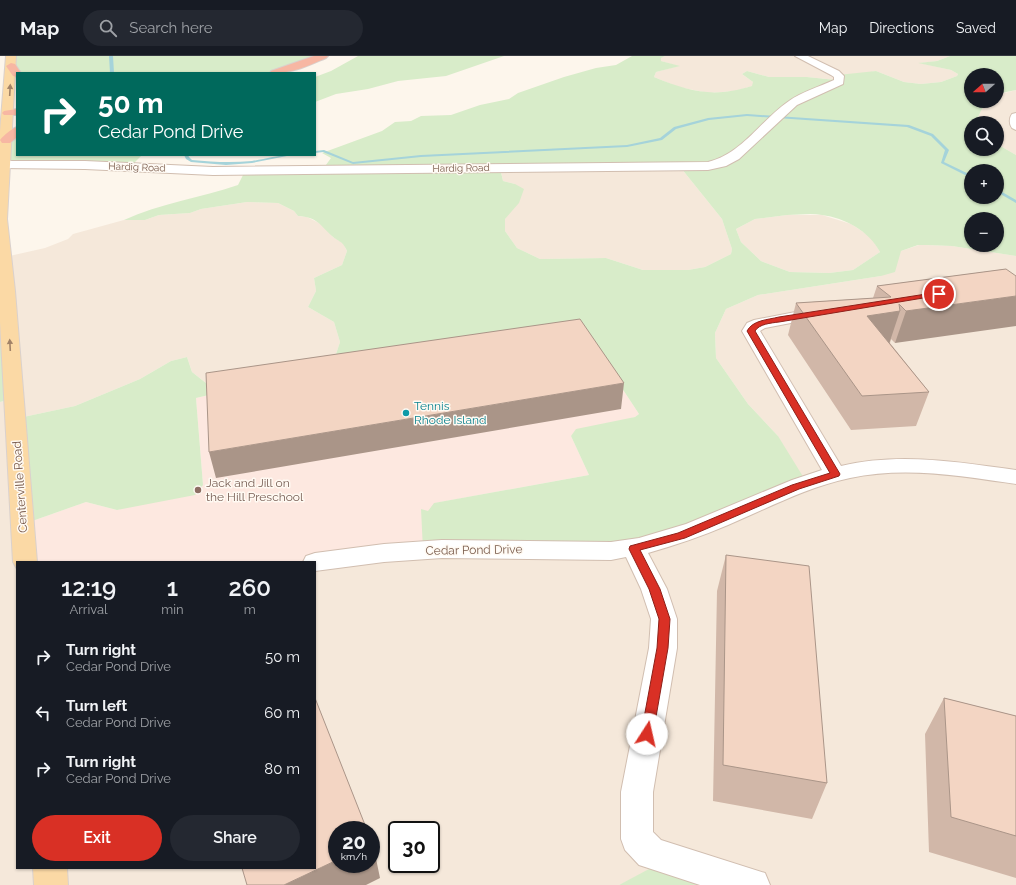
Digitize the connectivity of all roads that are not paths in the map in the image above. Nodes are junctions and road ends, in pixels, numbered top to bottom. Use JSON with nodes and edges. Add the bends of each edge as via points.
{"nodes":[{"id":1,"x":323,"y":56,"type":"edge"},
{"id":2,"x":800,"y":56,"type":"edge"},
{"id":3,"x":334,"y":59,"type":"dead end"},
{"id":4,"x":13,"y":65,"type":"edge"},
{"id":5,"x":279,"y":72,"type":"edge"},
{"id":6,"x":300,"y":72,"type":"edge"},
{"id":7,"x":8,"y":113,"type":"edge"},
{"id":8,"x":1016,"y":116,"type":"edge"},
{"id":9,"x":1016,"y":126,"type":"edge"},
{"id":10,"x":16,"y":132,"type":"edge"},
{"id":11,"x":6,"y":140,"type":"junction"},
{"id":12,"x":4,"y":165,"type":"junction"},
{"id":13,"x":1,"y":187,"type":"edge"},
{"id":14,"x":839,"y":310,"type":"edge"},
{"id":15,"x":0,"y":364,"type":"edge"},
{"id":16,"x":14,"y":412,"type":"junction"},
{"id":17,"x":835,"y":474,"type":"junction"},
{"id":18,"x":1016,"y":477,"type":"edge"},
{"id":19,"x":634,"y":549,"type":"junction"},
{"id":20,"x":25,"y":561,"type":"edge"},
{"id":21,"x":316,"y":562,"type":"edge"},
{"id":22,"x":50,"y":869,"type":"edge"},
{"id":23,"x":51,"y":885,"type":"edge"},
{"id":24,"x":753,"y":885,"type":"edge"}],
"edges":[{"from":1,"to":5,"type":"highway"},
{"from":2,"to":12,"type":"street","name":"Hardig Road","via":[[835,73],[839,76],[840,82],[801,98],[730,159],[714,165],[213,171]]},
{"from":3,"to":6,"type":"highway"},
{"from":7,"to":4,"type":"main road","name":"Centerville Road","one_way":true},
{"from":7,"to":11,"type":"main road","name":"Centerville Road"},
{"from":8,"to":9,"type":"street"},
{"from":10,"to":11,"type":"highway"},
{"from":11,"to":12,"type":"main road","name":"Centerville Road"},
{"from":12,"to":13,"type":"main road","name":"Centerville Road"},
{"from":16,"to":13,"type":"main road","name":"Centerville Road","one_way":true,"via":[[0,218]]},
{"from":14,"to":17,"type":"street","via":[[760,324],[751,331]]},
{"from":15,"to":16,"type":"main road","name":"Centerville Road"},
{"from":16,"to":20,"type":"main road","name":"Centerville Road"},
{"from":17,"to":18,"type":"street","name":"Cedar Pond Drive","via":[[916,465]]},
{"from":17,"to":19,"type":"street","name":"Cedar Pond Drive","via":[[796,487],[681,535]]},
{"from":19,"to":21,"type":"street","name":"Cedar Pond Drive","via":[[442,549],[384,552]]},
{"from":19,"to":24,"type":"street","via":[[654,589],[664,619],[663,648],[637,792],[637,839],[651,853]]},
{"from":22,"to":23,"type":"main road"}]}
